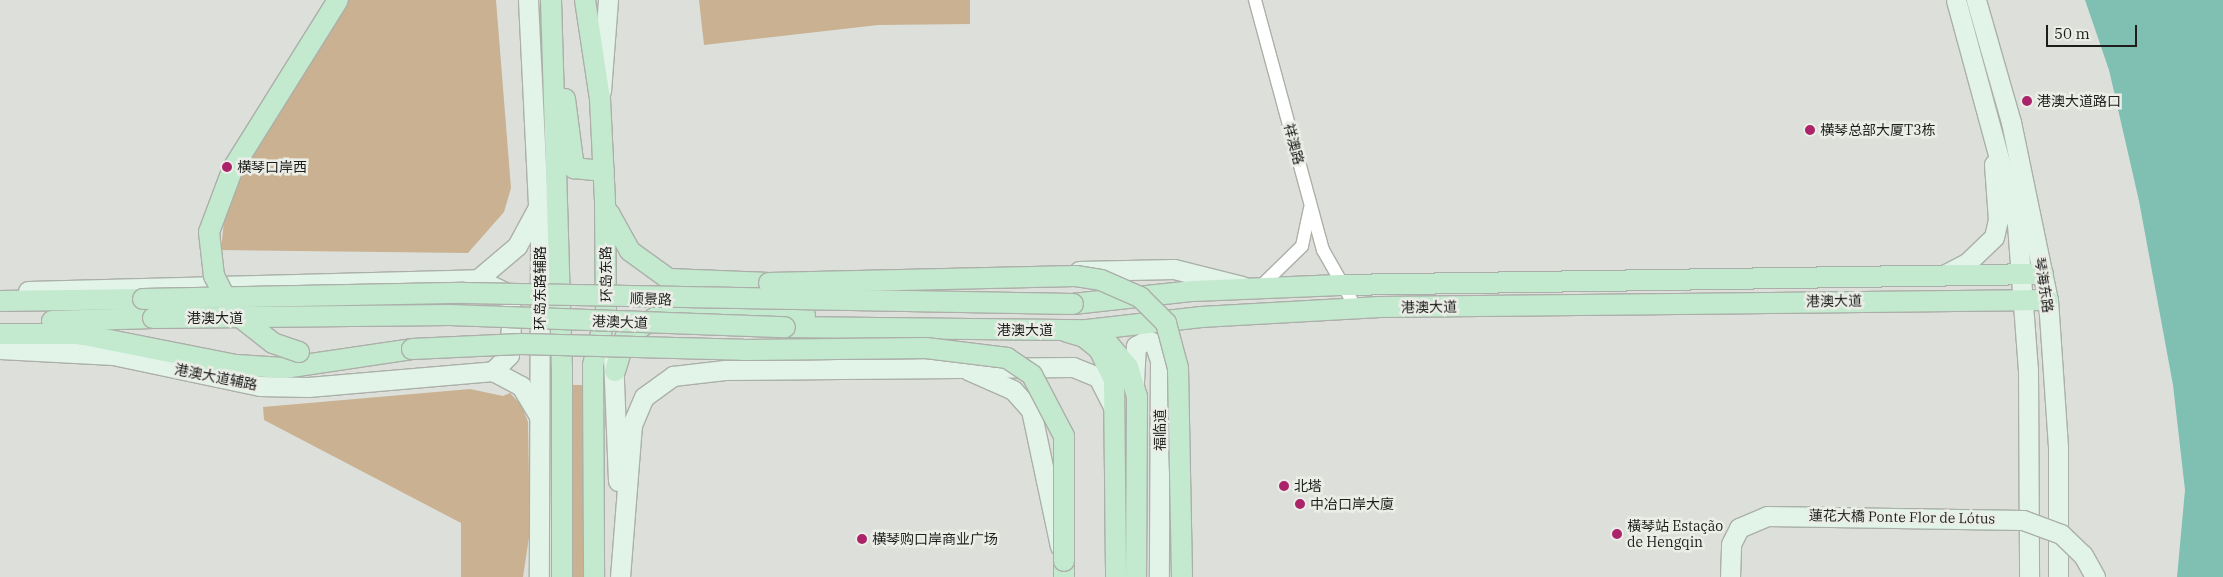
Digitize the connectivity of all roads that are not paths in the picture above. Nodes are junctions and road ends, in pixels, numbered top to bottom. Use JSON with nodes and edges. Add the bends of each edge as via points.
{"nodes":[{"id":1,"x":338,"y":0,"type":"edge"},
{"id":2,"x":528,"y":0,"type":"edge"},
{"id":3,"x":551,"y":0,"type":"edge"},
{"id":4,"x":585,"y":0,"type":"edge"},
{"id":5,"x":608,"y":0,"type":"edge"},
{"id":6,"x":1255,"y":0,"type":"edge"},
{"id":7,"x":1956,"y":0,"type":"edge"},
{"id":8,"x":1976,"y":0,"type":"edge"},
{"id":9,"x":553,"y":41,"type":"junction"},
{"id":10,"x":600,"y":99,"type":"junction"},
{"id":11,"x":2000,"y":154,"type":"junction"},
{"id":12,"x":604,"y":171,"type":"junction"},
{"id":13,"x":605,"y":200,"type":"junction"},
{"id":14,"x":538,"y":205,"type":"junction"},
{"id":15,"x":1311,"y":206,"type":"junction"},
{"id":16,"x":2043,"y":274,"type":"junction"},
{"id":17,"x":1944,"y":275,"type":"junction"},
{"id":18,"x":2021,"y":275,"type":"junction"},
{"id":19,"x":478,"y":279,"type":"junction"},
{"id":20,"x":676,"y":280,"type":"junction"},
{"id":21,"x":1340,"y":285,"type":"junction"},
{"id":22,"x":764,"y":287,"type":"junction"},
{"id":23,"x":1256,"y":288,"type":"junction"},
{"id":24,"x":0,"y":292,"type":"edge"},
{"id":25,"x":1188,"y":292,"type":"junction"},
{"id":26,"x":2024,"y":299,"type":"junction"},
{"id":27,"x":2048,"y":300,"type":"junction"},
{"id":28,"x":0,"y":301,"type":"edge"},
{"id":29,"x":705,"y":301,"type":"joint"},
{"id":30,"x":601,"y":305,"type":"junction"},
{"id":31,"x":1356,"y":308,"type":"junction"},
{"id":32,"x":1201,"y":317,"type":"junction"},
{"id":33,"x":0,"y":322,"type":"edge"},
{"id":34,"x":786,"y":327,"type":"junction"},
{"id":35,"x":1053,"y":330,"type":"junction"},
{"id":36,"x":1087,"y":330,"type":"junction"},
{"id":37,"x":1,"y":347,"type":"edge"},
{"id":38,"x":412,"y":349,"type":"junction"},
{"id":39,"x":963,"y":367,"type":"junction"},
{"id":40,"x":746,"y":370,"type":"junction"},
{"id":41,"x":493,"y":371,"type":"junction"},
{"id":42,"x":615,"y":371,"type":"junction"},
{"id":43,"x":1134,"y":382,"type":"junction"},
{"id":44,"x":540,"y":418,"type":"junction"},
{"id":45,"x":1115,"y":422,"type":"junction"},
{"id":46,"x":1064,"y":569,"type":"edge"},
{"id":47,"x":539,"y":577,"type":"edge"},
{"id":48,"x":562,"y":577,"type":"edge"},
{"id":49,"x":594,"y":577,"type":"edge"},
{"id":50,"x":620,"y":577,"type":"edge"},
{"id":51,"x":1116,"y":577,"type":"edge"},
{"id":52,"x":1136,"y":577,"type":"edge"},
{"id":53,"x":1159,"y":577,"type":"edge"},
{"id":54,"x":1182,"y":577,"type":"edge"},
{"id":55,"x":1730,"y":577,"type":"edge"},
{"id":56,"x":2029,"y":577,"type":"edge"},
{"id":57,"x":2058,"y":577,"type":"edge"},
{"id":58,"x":2095,"y":577,"type":"edge"}],
"edges":[{"from":1,"to":38,"type":"main road","bridge":true,"via":[[233,168],[213,210],[210,256],[232,311],[273,343],[334,356]]},
{"from":2,"to":14,"type":"main road","name":"环岛东路辅路"},
{"from":3,"to":9,"type":"main road"},
{"from":4,"to":10,"type":"main road","name":"环岛东路"},
{"from":5,"to":10,"type":"main road"},
{"from":6,"to":15,"type":"street","name":"祥澳路"},
{"from":7,"to":11,"type":"main road","name":"琴海东路"},
{"from":8,"to":16,"type":"main road","name":"琴海东路","via":[[2011,122]]},
{"from":9,"to":12,"type":"main road","via":[[570,122],[574,168]]},
{"from":9,"to":48,"type":"main road","via":[[562,368]]},
{"from":10,"to":12,"type":"main road","name":"环岛东路"},
{"from":11,"to":17,"type":"main road","via":[[1994,164],[1998,220],[1994,237],[1966,263]]},
{"from":11,"to":18,"type":"main road","name":"琴海东路","via":[[2016,224]]},
{"from":12,"to":13,"type":"main road","name":"环岛东路"},
{"from":13,"to":20,"type":"main road","via":[[622,242],[653,272]]},
{"from":13,"to":30,"type":"main road","name":"环岛东路"},
{"from":14,"to":19,"type":"main road","via":[[517,246]]},
{"from":14,"to":44,"type":"main road","name":"环岛东路辅路"},
{"from":15,"to":21,"type":"street","name":"祥澳路","via":[[1323,250]]},
{"from":15,"to":23,"type":"street","via":[[1302,246]]},
{"from":16,"to":18,"type":"main road"},
{"from":16,"to":27,"type":"main road","name":"琴海东路"},
{"from":17,"to":18,"type":"main road","name":"港澳大道"},
{"from":17,"to":21,"type":"main road","name":"港澳大道"},
{"from":18,"to":26,"type":"main road","name":"琴海东路"},
{"from":19,"to":24,"type":"main road"},
{"from":19,"to":41,"type":"main road","via":[[505,292],[512,311],[509,355]]},
{"from":20,"to":22,"type":"main road"},
{"from":20,"to":23,"type":"main road","via":[[1174,269]]},
{"from":21,"to":23,"type":"main road","name":"港澳大道"},
{"from":21,"to":31,"type":"street","name":"祥澳路"},
{"from":22,"to":25,"type":"main road"},
{"from":22,"to":40,"type":"main road","via":[[741,314],[737,354]]},
{"from":22,"to":54,"type":"main road","bridge":true,"via":[[1076,276],[1101,280],[1140,297],[1166,323],[1178,368]]},
{"from":23,"to":25,"type":"main road","name":"港澳大道"},
{"from":25,"to":29,"type":"main road","name":"港澳大道","bridge":true,"via":[[1073,304]]},
{"from":26,"to":27,"type":"main road","name":"港澳大道"},
{"from":26,"to":31,"type":"main road","name":"港澳大道"},
{"from":26,"to":56,"type":"main road","name":"琴海东路"},
{"from":27,"to":57,"type":"main road","name":"琴海东路","via":[[2058,448]]},
{"from":28,"to":30,"type":"main road","name":"港澳大道","bridge":true,"via":[[464,293]]},
{"from":29,"to":30,"type":"main road","name":"顺景路","bridge":true},
{"from":30,"to":42,"type":"main road"},
{"from":30,"to":49,"type":"main road","name":"环岛东路","via":[[593,365]]},
{"from":31,"to":32,"type":"main road","name":"港澳大道"},
{"from":32,"to":36,"type":"main road","name":"港澳大道"},
{"from":32,"to":42,"type":"main road","via":[[659,315],[626,338]]},
{"from":33,"to":34,"type":"main road","name":"港澳大道","bridge":true,"via":[[450,315]]},
{"from":34,"to":35,"type":"main road","name":"港澳大道"},
{"from":34,"to":38,"type":"main road","bridge":true,"via":[[525,335]]},
{"from":35,"to":36,"type":"main road","name":"港澳大道"},
{"from":35,"to":45,"type":"main road","via":[[1084,337],[1110,363]]},
{"from":36,"to":43,"type":"main road","name":"福临道","via":[[1119,353]]},
{"from":37,"to":38,"type":"main road","via":[[80,334],[236,364],[284,368]]},
{"from":37,"to":41,"type":"main road","name":"港澳大道辅路","via":[[113,355],[260,386],[308,387]]},
{"from":38,"to":46,"type":"main road","bridge":true,"via":[[520,344],[743,350],[926,348],[1007,358],[1032,375],[1057,415],[1064,436]]},
{"from":39,"to":40,"type":"main road"},
{"from":39,"to":45,"type":"main road","via":[[1086,369],[1107,388]]},
{"from":39,"to":46,"type":"main road","via":[[1013,390],[1031,410]]},
{"from":40,"to":50,"type":"main road","via":[[673,376],[644,397],[632,425]]},
{"from":41,"to":44,"type":"main road","via":[[521,386]]},
{"from":42,"to":50,"type":"main road"},
{"from":43,"to":52,"type":"main road","name":"福临道"},
{"from":43,"to":53,"type":"main road","name":"福临道","via":[[1136,346],[1147,340],[1154,343],[1160,360]]},
{"from":44,"to":47,"type":"main road","name":"环岛东路辅路"},
{"from":45,"to":51,"type":"main road"},
{"from":55,"to":58,"type":"main road","name":"蓮花大橋 Ponte Flor de Lótus","bridge":true,"via":[[1731,544],[1739,528],[1767,516],[2023,520],[2061,534],[2082,555]]}]}
